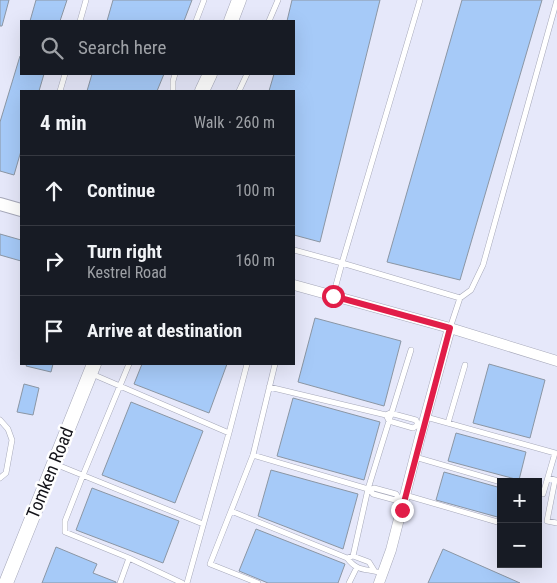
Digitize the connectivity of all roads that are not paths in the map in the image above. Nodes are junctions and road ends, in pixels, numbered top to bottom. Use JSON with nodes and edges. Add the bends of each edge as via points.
{"nodes":[{"id":1,"x":86,"y":0,"type":"edge"},
{"id":2,"x":204,"y":0,"type":"edge"},
{"id":3,"x":239,"y":0,"type":"edge"},
{"id":4,"x":278,"y":0,"type":"edge"},
{"id":5,"x":420,"y":0,"type":"edge"},
{"id":6,"x":557,"y":0,"type":"edge"},
{"id":7,"x":80,"y":20,"type":"edge"},
{"id":8,"x":196,"y":20,"type":"edge"},
{"id":9,"x":231,"y":20,"type":"edge"},
{"id":10,"x":269,"y":20,"type":"edge"},
{"id":11,"x":65,"y":75,"type":"edge"},
{"id":12,"x":175,"y":75,"type":"edge"},
{"id":13,"x":210,"y":75,"type":"edge"},
{"id":14,"x":247,"y":75,"type":"edge"},
{"id":15,"x":60,"y":90,"type":"edge"},
{"id":16,"x":173,"y":90,"type":"edge"},
{"id":17,"x":202,"y":90,"type":"edge"},
{"id":18,"x":240,"y":90,"type":"edge"},
{"id":19,"x":0,"y":204,"type":"edge"},
{"id":20,"x":20,"y":210,"type":"edge"},
{"id":21,"x":295,"y":250,"type":"edge"},
{"id":22,"x":342,"y":263,"type":"junction"},
{"id":23,"x":295,"y":286,"type":"edge"},
{"id":24,"x":333,"y":296,"type":"junction"},
{"id":25,"x":460,"y":298,"type":"junction"},
{"id":26,"x":450,"y":328,"type":"junction"},
{"id":27,"x":411,"y":350,"type":"dead end"},
{"id":28,"x":557,"y":361,"type":"edge"},
{"id":29,"x":465,"y":364,"type":"dead end"},
{"id":30,"x":129,"y":365,"type":"edge"},
{"id":31,"x":247,"y":365,"type":"edge"},
{"id":32,"x":275,"y":365,"type":"edge"},
{"id":33,"x":92,"y":368,"type":"edge"},
{"id":34,"x":120,"y":386,"type":"junction"},
{"id":35,"x":269,"y":387,"type":"junction"},
{"id":36,"x":389,"y":416,"type":"junction"},
{"id":37,"x":0,"y":420,"type":"edge"},
{"id":38,"x":422,"y":423,"type":"junction"},
{"id":39,"x":448,"y":423,"type":"junction"},
{"id":40,"x":229,"y":433,"type":"junction"},
{"id":41,"x":556,"y":450,"type":"edge"},
{"id":42,"x":253,"y":455,"type":"junction"},
{"id":43,"x":415,"y":457,"type":"junction"},
{"id":44,"x":54,"y":464,"type":"junction"},
{"id":45,"x":82,"y":475,"type":"junction"},
{"id":46,"x":0,"y":478,"type":"edge"},
{"id":47,"x":548,"y":478,"type":"junction"},
{"id":48,"x":497,"y":481,"type":"edge"},
{"id":49,"x":369,"y":489,"type":"junction"},
{"id":50,"x":542,"y":492,"type":"edge"},
{"id":51,"x":403,"y":497,"type":"junction"},
{"id":52,"x":230,"y":512,"type":"junction"},
{"id":53,"x":497,"y":522,"type":"edge"},
{"id":54,"x":203,"y":524,"type":"junction"},
{"id":55,"x":557,"y":524,"type":"edge"},
{"id":56,"x":350,"y":557,"type":"junction"},
{"id":57,"x":129,"y":558,"type":"junction"},
{"id":58,"x":357,"y":567,"type":"junction"},
{"id":59,"x":379,"y":576,"type":"edge"},
{"id":60,"x":6,"y":583,"type":"edge"},
{"id":61,"x":120,"y":583,"type":"edge"},
{"id":62,"x":182,"y":583,"type":"edge"},
{"id":63,"x":187,"y":583,"type":"edge"},
{"id":64,"x":258,"y":583,"type":"edge"},
{"id":65,"x":350,"y":583,"type":"edge"}],
"edges":[{"from":1,"to":7,"type":"lane"},
{"from":2,"to":8,"type":"lane"},
{"from":3,"to":9,"type":"main road"},
{"from":4,"to":10,"type":"lane"},
{"from":5,"to":22,"type":"lane"},
{"from":6,"to":25,"type":"lane","via":[[484,265],[471,290]]},
{"from":11,"to":15,"type":"lane"},
{"from":12,"to":16,"type":"lane"},
{"from":13,"to":17,"type":"main road"},
{"from":14,"to":18,"type":"lane"},
{"from":19,"to":20,"type":"street"},
{"from":21,"to":22,"type":"lane"},
{"from":22,"to":24,"type":"lane"},
{"from":22,"to":25,"type":"lane"},
{"from":23,"to":24,"type":"street"},
{"from":24,"to":26,"type":"street"},
{"from":25,"to":26,"type":"lane"},
{"from":26,"to":28,"type":"street"},
{"from":26,"to":38,"type":"street"},
{"from":27,"to":36,"type":"lane"},
{"from":29,"to":39,"type":"lane"},
{"from":30,"to":34,"type":"lane"},
{"from":31,"to":40,"type":"lane"},
{"from":32,"to":35,"type":"lane"},
{"from":33,"to":34,"type":"lane"},
{"from":33,"to":44,"type":"main road","name":"Tomken Road"},
{"from":34,"to":40,"type":"lane"},
{"from":34,"to":45,"type":"lane"},
{"from":35,"to":36,"type":"lane"},
{"from":35,"to":42,"type":"lane"},
{"from":36,"to":38,"type":"lane"},
{"from":36,"to":38,"type":"lane","via":[[413,428]]},
{"from":36,"to":49,"type":"lane"},
{"from":37,"to":46,"type":"lane","via":[[12,440],[6,473]]},
{"from":38,"to":39,"type":"lane"},
{"from":38,"to":43,"type":"street"},
{"from":39,"to":41,"type":"lane"},
{"from":40,"to":54,"type":"lane"},
{"from":41,"to":47,"type":"lane"},
{"from":42,"to":49,"type":"lane"},
{"from":42,"to":52,"type":"lane"},
{"from":43,"to":48,"type":"lane"},
{"from":43,"to":51,"type":"street"},
{"from":44,"to":45,"type":"lane"},
{"from":44,"to":60,"type":"main road","name":"Tomken Road"},
{"from":45,"to":54,"type":"lane"},
{"from":45,"to":57,"type":"lane","via":[[65,532]]},
{"from":47,"to":50,"type":"lane"},
{"from":47,"to":55,"type":"lane","via":[[555,480],[547,521]]},
{"from":49,"to":51,"type":"lane","via":[[373,494],[395,500]]},
{"from":49,"to":56,"type":"lane"},
{"from":51,"to":53,"type":"lane"},
{"from":51,"to":59,"type":"street","via":[[391,550]]},
{"from":52,"to":56,"type":"lane"},
{"from":52,"to":64,"type":"lane","via":[[210,564]]},
{"from":54,"to":63,"type":"lane"},
{"from":56,"to":58,"type":"lane","via":[[352,565]]},
{"from":56,"to":59,"type":"lane","via":[[369,562]]},
{"from":57,"to":61,"type":"lane"},
{"from":57,"to":62,"type":"lane"},
{"from":58,"to":59,"type":"lane"},
{"from":58,"to":65,"type":"lane"}]}
